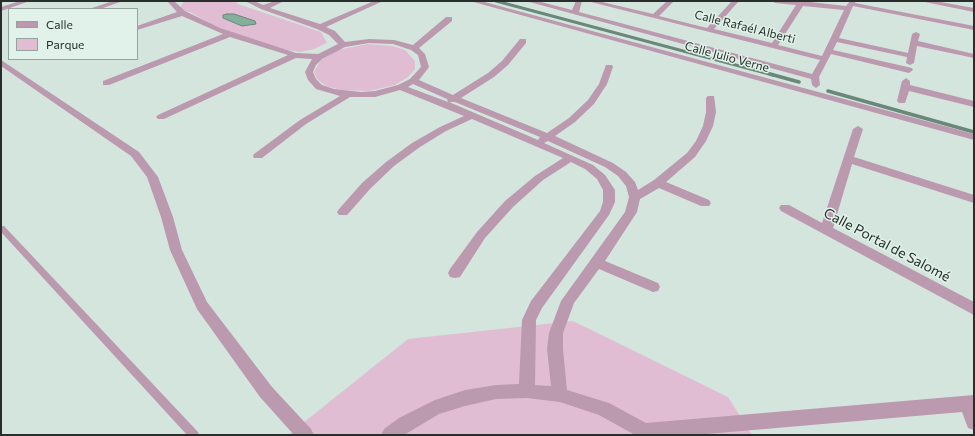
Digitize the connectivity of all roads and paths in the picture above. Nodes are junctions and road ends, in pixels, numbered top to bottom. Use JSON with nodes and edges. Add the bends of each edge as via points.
{"nodes":[{"id":1,"x":27,"y":1,"type":"edge"},
{"id":2,"x":120,"y":1,"type":"edge"},
{"id":3,"x":170,"y":1,"type":"edge"},
{"id":4,"x":248,"y":1,"type":"edge"},
{"id":5,"x":281,"y":1,"type":"edge"},
{"id":6,"x":380,"y":1,"type":"edge"},
{"id":7,"x":473,"y":1,"type":"edge"},
{"id":8,"x":529,"y":1,"type":"edge"},
{"id":9,"x":579,"y":1,"type":"edge"},
{"id":10,"x":590,"y":1,"type":"edge"},
{"id":11,"x":671,"y":1,"type":"edge"},
{"id":12,"x":736,"y":1,"type":"edge"},
{"id":13,"x":775,"y":1,"type":"edge"},
{"id":14,"x":923,"y":1,"type":"edge"},
{"id":15,"x":540,"y":2,"type":"edge"},
{"id":16,"x":801,"y":3,"type":"junction"},
{"id":17,"x":850,"y":4,"type":"edge"},
{"id":18,"x":96,"y":8,"type":"edge"},
{"id":19,"x":263,"y":8,"type":"junction"},
{"id":20,"x":1,"y":9,"type":"edge"},
{"id":21,"x":974,"y":10,"type":"edge"},
{"id":22,"x":182,"y":13,"type":"junction"},
{"id":23,"x":575,"y":13,"type":"junction"},
{"id":24,"x":654,"y":17,"type":"junction"},
{"id":25,"x":449,"y":19,"type":"dead end"},
{"id":26,"x":138,"y":28,"type":"edge"},
{"id":27,"x":320,"y":28,"type":"junction"},
{"id":28,"x":974,"y":28,"type":"edge"},
{"id":29,"x":709,"y":30,"type":"junction"},
{"id":30,"x":230,"y":34,"type":"junction"},
{"id":31,"x":835,"y":39,"type":"junction"},
{"id":32,"x":523,"y":41,"type":"dead end"},
{"id":33,"x":343,"y":45,"type":"junction"},
{"id":34,"x":774,"y":46,"type":"junction"},
{"id":35,"x":414,"y":48,"type":"junction"},
{"id":36,"x":295,"y":54,"type":"junction"},
{"id":37,"x":827,"y":55,"type":"junction"},
{"id":38,"x":319,"y":56,"type":"junction"},
{"id":39,"x":912,"y":56,"type":"junction"},
{"id":40,"x":974,"y":56,"type":"edge"},
{"id":41,"x":1,"y":62,"type":"edge"},
{"id":42,"x":609,"y":67,"type":"dead end"},
{"id":43,"x":909,"y":70,"type":"junction"},
{"id":44,"x":816,"y":77,"type":"junction"},
{"id":45,"x":413,"y":81,"type":"junction"},
{"id":46,"x":106,"y":83,"type":"dead end"},
{"id":47,"x":401,"y":87,"type":"junction"},
{"id":48,"x":905,"y":87,"type":"junction"},
{"id":49,"x":818,"y":94,"type":"junction"},
{"id":50,"x":347,"y":95,"type":"junction"},
{"id":51,"x":456,"y":98,"type":"junction"},
{"id":52,"x":712,"y":98,"type":"dead end"},
{"id":53,"x":902,"y":101,"type":"dead end"},
{"id":54,"x":445,"y":104,"type":"junction"},
{"id":55,"x":974,"y":104,"type":"edge"},
{"id":56,"x":471,"y":116,"type":"junction"},
{"id":57,"x":161,"y":117,"type":"dead end"},
{"id":58,"x":858,"y":129,"type":"dead end"},
{"id":59,"x":548,"y":137,"type":"junction"},
{"id":60,"x":974,"y":137,"type":"edge"},
{"id":61,"x":537,"y":144,"type":"junction"},
{"id":62,"x":258,"y":156,"type":"dead end"},
{"id":63,"x":571,"y":158,"type":"junction"},
{"id":64,"x":849,"y":159,"type":"junction"},
{"id":65,"x":658,"y":183,"type":"junction"},
{"id":66,"x":635,"y":197,"type":"junction"},
{"id":67,"x":974,"y":198,"type":"edge"},
{"id":68,"x":705,"y":203,"type":"dead end"},
{"id":69,"x":785,"y":208,"type":"dead end"},
{"id":70,"x":343,"y":212,"type":"dead end"},
{"id":71,"x":1,"y":228,"type":"edge"},
{"id":72,"x":826,"y":230,"type":"junction"},
{"id":73,"x":597,"y":263,"type":"junction"},
{"id":74,"x":455,"y":273,"type":"dead end"},
{"id":75,"x":653,"y":287,"type":"dead end"},
{"id":76,"x":974,"y":309,"type":"edge"},
{"id":77,"x":527,"y":391,"type":"junction"},
{"id":78,"x":560,"y":395,"type":"junction"},
{"id":79,"x":971,"y":403,"type":"edge"},
{"id":80,"x":974,"y":422,"type":"edge"},
{"id":81,"x":649,"y":433,"type":"edge"},
{"id":82,"x":194,"y":435,"type":"edge"},
{"id":83,"x":304,"y":435,"type":"edge"},
{"id":84,"x":390,"y":435,"type":"edge"}],
"edges":[{"from":1,"to":20,"type":"street"},
{"from":2,"to":18,"type":"street"},
{"from":3,"to":22,"type":"street"},
{"from":4,"to":19,"type":"street"},
{"from":5,"to":19,"type":"street"},
{"from":6,"to":27,"type":"street"},
{"from":7,"to":49,"type":"street","name":"Calle Julio Verne"},
{"from":8,"to":15,"type":"street","name":"Calle Julio Verne"},
{"from":9,"to":23,"type":"street"},
{"from":10,"to":24,"type":"street","name":"Calle Rafaél Alberti"},
{"from":11,"to":24,"type":"street"},
{"from":12,"to":29,"type":"street"},
{"from":13,"to":16,"type":"street"},
{"from":14,"to":21,"type":"street"},
{"from":15,"to":23,"type":"street","name":"Calle Julio Verne"},
{"from":16,"to":17,"type":"street"},
{"from":16,"to":34,"type":"street"},
{"from":17,"to":28,"type":"street"},
{"from":17,"to":31,"type":"street"},
{"from":19,"to":27,"type":"street"},
{"from":22,"to":26,"type":"street"},
{"from":22,"to":30,"type":"street","via":[[211,28]]},
{"from":23,"to":44,"type":"street","name":"Calle Julio Verne"},
{"from":24,"to":29,"type":"street","name":"Calle Rafaél Alberti"},
{"from":25,"to":35,"type":"street"},
{"from":27,"to":33,"type":"street","via":[[332,33]]},
{"from":29,"to":34,"type":"street","name":"Calle Rafaél Alberti"},
{"from":30,"to":36,"type":"street"},
{"from":30,"to":46,"type":"street"},
{"from":31,"to":37,"type":"street"},
{"from":31,"to":39,"type":"street"},
{"from":32,"to":51,"type":"street","via":[[492,75]]},
{"from":33,"to":35,"type":"street","via":[[382,41]]},
{"from":33,"to":38,"type":"street"},
{"from":34,"to":37,"type":"street","name":"Calle Rafaél Alberti"},
{"from":35,"to":45,"type":"street","via":[[421,54],[424,67]]},
{"from":36,"to":38,"type":"street"},
{"from":36,"to":57,"type":"street"},
{"from":37,"to":43,"type":"street","name":"Calle Rafaél Alberti"},
{"from":37,"to":44,"type":"street"},
{"from":38,"to":50,"type":"street","via":[[309,72],[312,80],[319,87]]},
{"from":39,"to":40,"type":"street","via":[[915,39]]},
{"from":39,"to":43,"type":"street"},
{"from":41,"to":83,"type":"street","via":[[135,154],[152,176],[176,250],[202,305],[266,392]]},
{"from":42,"to":59,"type":"street","via":[[603,84],[590,102],[572,120]]},
{"from":43,"to":48,"type":"street"},
{"from":44,"to":49,"type":"street"},
{"from":45,"to":47,"type":"street"},
{"from":45,"to":51,"type":"street"},
{"from":47,"to":50,"type":"street","via":[[375,94]]},
{"from":47,"to":54,"type":"street"},
{"from":48,"to":53,"type":"street"},
{"from":48,"to":55,"type":"street"},
{"from":49,"to":60,"type":"street","name":"Calle Julio Verne"},
{"from":50,"to":62,"type":"street","via":[[303,122]]},
{"from":51,"to":54,"type":"street"},
{"from":51,"to":59,"type":"street"},
{"from":52,"to":65,"type":"street","via":[[708,126],[701,140],[676,170]]},
{"from":54,"to":56,"type":"street"},
{"from":56,"to":61,"type":"street"},
{"from":56,"to":70,"type":"street","via":[[416,145],[390,164]]},
{"from":58,"to":64,"type":"street"},
{"from":59,"to":61,"type":"street"},
{"from":59,"to":66,"type":"street","via":[[622,174],[631,185]]},
{"from":61,"to":63,"type":"street"},
{"from":63,"to":74,"type":"street","via":[[539,178],[509,204],[481,235]]},
{"from":63,"to":77,"type":"street","via":[[589,167],[601,177],[608,190],[609,202],[605,212],[536,304],[529,320]]},
{"from":64,"to":67,"type":"street"},
{"from":64,"to":72,"type":"street"},
{"from":65,"to":66,"type":"street"},
{"from":65,"to":68,"type":"street"},
{"from":66,"to":73,"type":"street","via":[[631,212]]},
{"from":69,"to":72,"type":"street","name":"Calle Portal de Salomé"},
{"from":71,"to":82,"type":"lane"},
{"from":72,"to":76,"type":"street","name":"Calle Portal de Salomé"},
{"from":73,"to":75,"type":"street"},
{"from":73,"to":78,"type":"street","via":[[568,301],[556,333],[555,349]]},
{"from":77,"to":78,"type":"street"},
{"from":77,"to":84,"type":"street","via":[[496,392],[465,398],[434,408]]},
{"from":78,"to":81,"type":"street","via":[[604,408]]},
{"from":79,"to":80,"type":"street"},
{"from":79,"to":81,"type":"street"}]}
